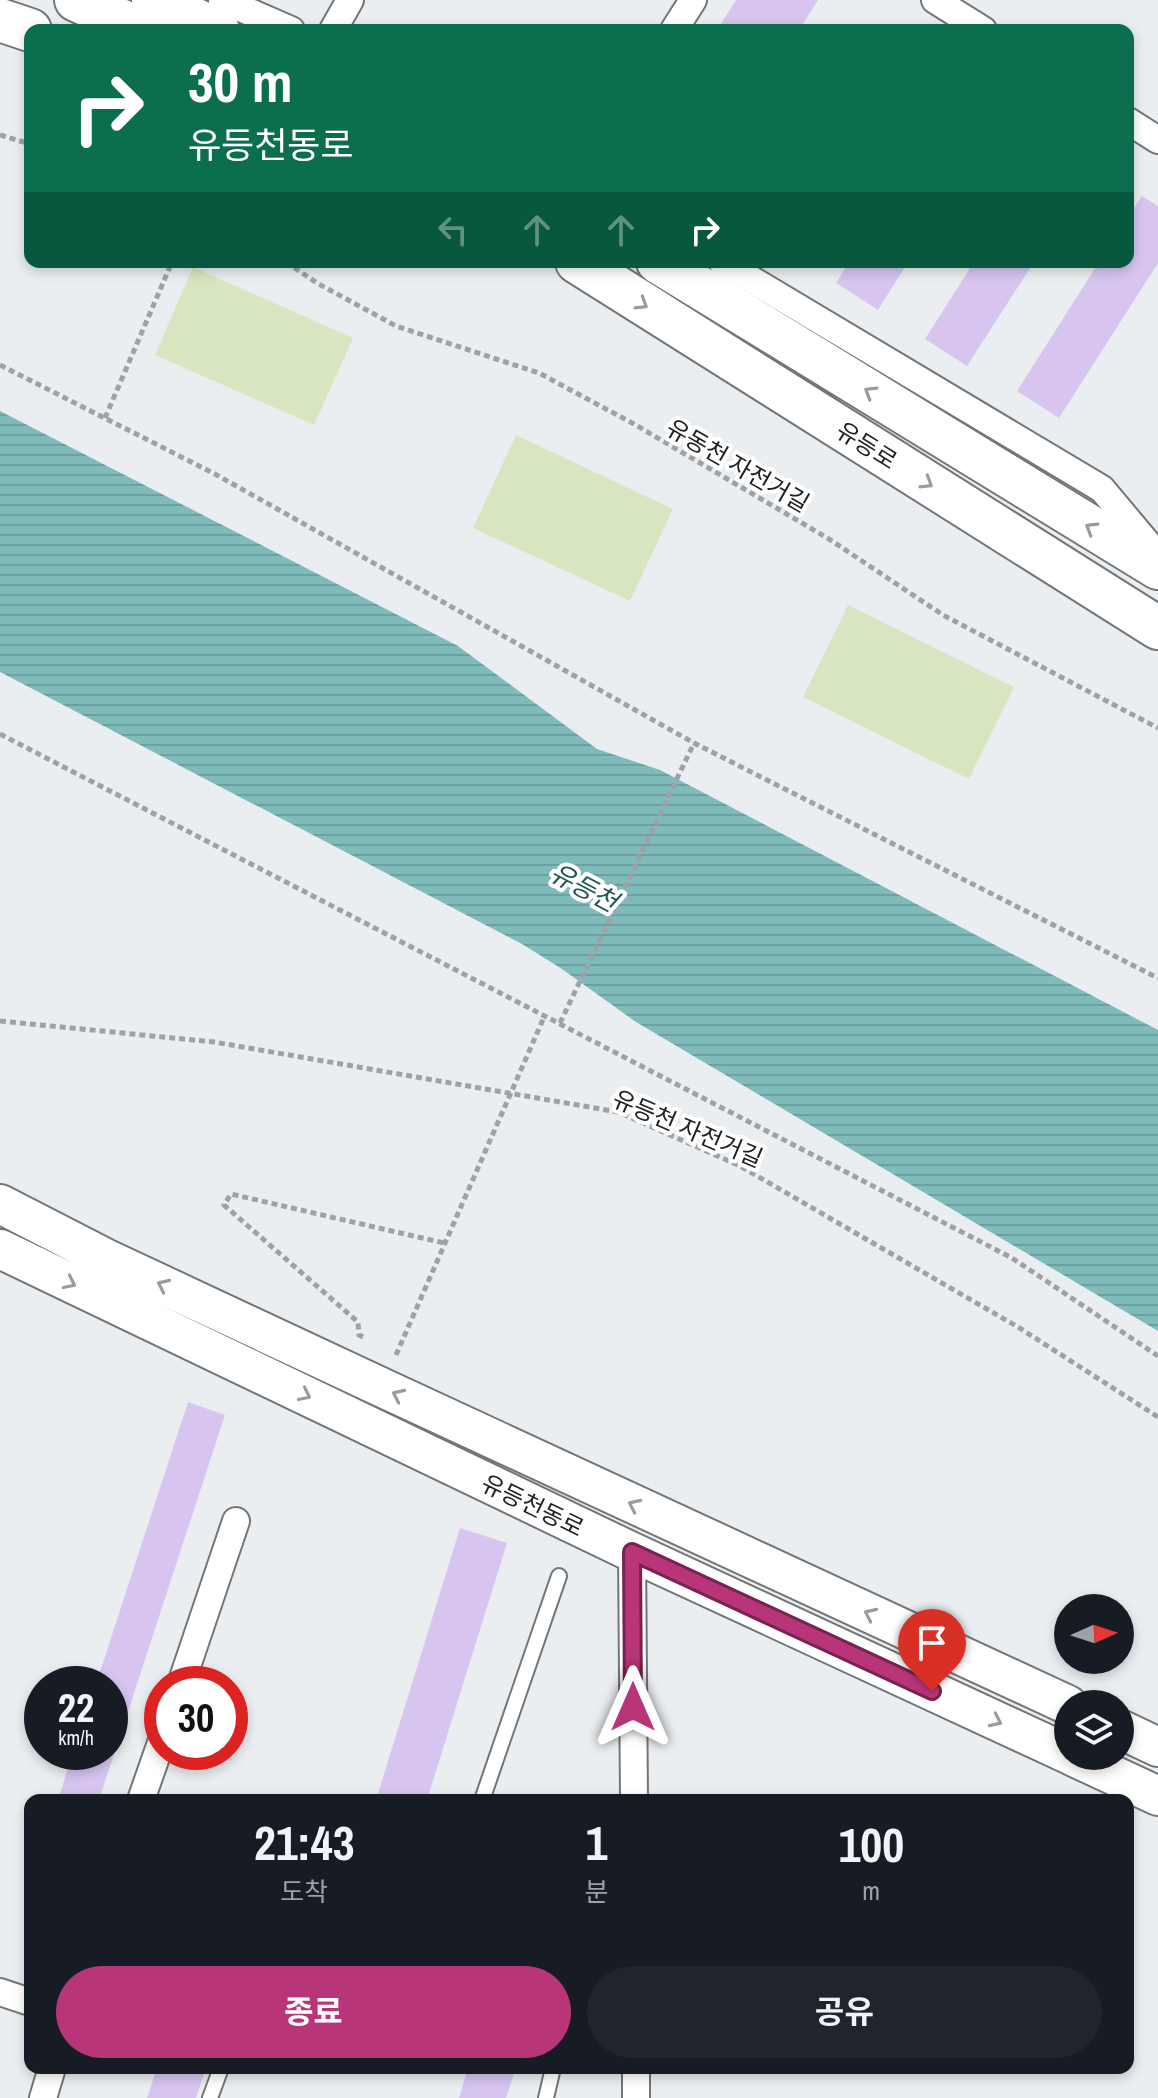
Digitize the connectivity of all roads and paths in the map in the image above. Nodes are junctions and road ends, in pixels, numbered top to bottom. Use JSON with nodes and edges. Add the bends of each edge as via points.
{"nodes":[{"id":1,"x":76,"y":0,"type":"edge"},
{"id":2,"x":153,"y":0,"type":"edge"},
{"id":3,"x":222,"y":0,"type":"edge"},
{"id":4,"x":350,"y":0,"type":"edge"},
{"id":5,"x":693,"y":0,"type":"edge"},
{"id":6,"x":935,"y":0,"type":"edge"},
{"id":7,"x":0,"y":20,"type":"edge"},
{"id":8,"x":129,"y":24,"type":"edge"},
{"id":9,"x":205,"y":24,"type":"edge"},
{"id":10,"x":277,"y":24,"type":"edge"},
{"id":11,"x":336,"y":24,"type":"edge"},
{"id":12,"x":678,"y":24,"type":"edge"},
{"id":13,"x":973,"y":24,"type":"edge"},
{"id":14,"x":24,"y":28,"type":"edge"},
{"id":15,"x":1134,"y":124,"type":"edge"},
{"id":16,"x":0,"y":135,"type":"edge"},
{"id":17,"x":1157,"y":136,"type":"edge"},
{"id":18,"x":24,"y":142,"type":"edge"},
{"id":19,"x":169,"y":268,"type":"edge"},
{"id":20,"x":295,"y":268,"type":"edge"},
{"id":21,"x":587,"y":268,"type":"edge"},
{"id":22,"x":668,"y":268,"type":"edge"},
{"id":23,"x":732,"y":268,"type":"edge"},
{"id":24,"x":0,"y":365,"type":"edge"},
{"id":25,"x":105,"y":418,"type":"junction"},
{"id":26,"x":1158,"y":556,"type":"edge"},
{"id":27,"x":1158,"y":568,"type":"edge"},
{"id":28,"x":1158,"y":628,"type":"edge"},
{"id":29,"x":1158,"y":728,"type":"edge"},
{"id":30,"x":0,"y":734,"type":"edge"},
{"id":31,"x":694,"y":743,"type":"junction"},
{"id":32,"x":1158,"y":978,"type":"edge"},
{"id":33,"x":545,"y":1015,"type":"junction"},
{"id":34,"x":0,"y":1021,"type":"edge"},
{"id":35,"x":560,"y":1023,"type":"junction"},
{"id":36,"x":511,"y":1094,"type":"junction"},
{"id":37,"x":0,"y":1204,"type":"edge"},
{"id":38,"x":444,"y":1243,"type":"junction"},
{"id":39,"x":0,"y":1249,"type":"edge"},
{"id":40,"x":371,"y":1342,"type":"dead end"},
{"id":41,"x":384,"y":1348,"type":"dead end"},
{"id":42,"x":1158,"y":1356,"type":"edge"},
{"id":43,"x":1158,"y":1417,"type":"edge"},
{"id":44,"x":236,"y":1521,"type":"dead end"},
{"id":45,"x":632,"y":1552,"type":"junction"},
{"id":46,"x":559,"y":1576,"type":"dead end"},
{"id":47,"x":187,"y":1666,"type":"edge"},
{"id":48,"x":1054,"y":1699,"type":"edge"},
{"id":49,"x":1134,"y":1736,"type":"edge"},
{"id":50,"x":1158,"y":1747,"type":"edge"},
{"id":51,"x":1054,"y":1748,"type":"edge"},
{"id":52,"x":152,"y":1770,"type":"edge"},
{"id":53,"x":1102,"y":1770,"type":"edge"},
{"id":54,"x":143,"y":1794,"type":"edge"},
{"id":55,"x":484,"y":1794,"type":"edge"},
{"id":56,"x":634,"y":1794,"type":"edge"},
{"id":57,"x":1158,"y":1796,"type":"edge"},
{"id":58,"x":0,"y":1992,"type":"edge"},
{"id":59,"x":24,"y":2000,"type":"edge"},
{"id":60,"x":50,"y":2074,"type":"edge"},
{"id":61,"x":219,"y":2074,"type":"edge"},
{"id":62,"x":552,"y":2074,"type":"edge"},
{"id":63,"x":636,"y":2074,"type":"edge"},
{"id":64,"x":43,"y":2098,"type":"edge"},
{"id":65,"x":210,"y":2098,"type":"edge"},
{"id":66,"x":546,"y":2098,"type":"edge"},
{"id":67,"x":636,"y":2098,"type":"edge"}],
"edges":[{"from":1,"to":8,"type":"main road"},
{"from":2,"to":9,"type":"main road"},
{"from":3,"to":10,"type":"street"},
{"from":4,"to":11,"type":"street"},
{"from":5,"to":12,"type":"street"},
{"from":6,"to":13,"type":"street"},
{"from":7,"to":14,"type":"main road"},
{"from":15,"to":17,"type":"street"},
{"from":16,"to":18,"type":"path"},
{"from":19,"to":25,"type":"path"},
{"from":20,"to":29,"type":"path","name":"유동천 자전거길","via":[[396,326],[539,373],[829,539],[943,615]]},
{"from":21,"to":28,"type":"main road","name":"유등로","one_way":true},
{"from":27,"to":22,"type":"main road","name":"유등로","one_way":true},
{"from":23,"to":26,"type":"street","via":[[1102,489]]},
{"from":24,"to":25,"type":"path"},
{"from":25,"to":31,"type":"path","via":[[215,474]]},
{"from":30,"to":33,"type":"path"},
{"from":31,"to":32,"type":"path"},
{"from":31,"to":35,"type":"path"},
{"from":33,"to":35,"type":"path"},
{"from":33,"to":36,"type":"path"},
{"from":34,"to":36,"type":"path","name":"유등천 자전거길","via":[[214,1042]]},
{"from":35,"to":42,"type":"path","via":[[1012,1258]]},
{"from":36,"to":38,"type":"path"},
{"from":36,"to":43,"type":"path","name":"유등천 자전거길","via":[[618,1112],[738,1165],[1018,1327]]},
{"from":48,"to":37,"type":"main road","name":"유등천동로","one_way":true,"via":[[369,1382]]},
{"from":38,"to":40,"type":"path","via":[[231,1194],[224,1205],[358,1322],[359,1335]]},
{"from":38,"to":41,"type":"path","via":[[396,1355]]},
{"from":39,"to":45,"type":"main road","name":"유등천동로","one_way":true},
{"from":44,"to":47,"type":"street"},
{"from":45,"to":51,"type":"main road","name":"유등천동로","one_way":true},
{"from":45,"to":56,"type":"street"},
{"from":46,"to":55,"type":"lane"},
{"from":49,"to":50,"type":"main road"},
{"from":52,"to":54,"type":"street"},
{"from":53,"to":57,"type":"main road","name":"유등천동로"},
{"from":58,"to":59,"type":"street"},
{"from":60,"to":64,"type":"street"},
{"from":61,"to":65,"type":"lane"},
{"from":62,"to":66,"type":"lane"},
{"from":63,"to":67,"type":"street"}]}
